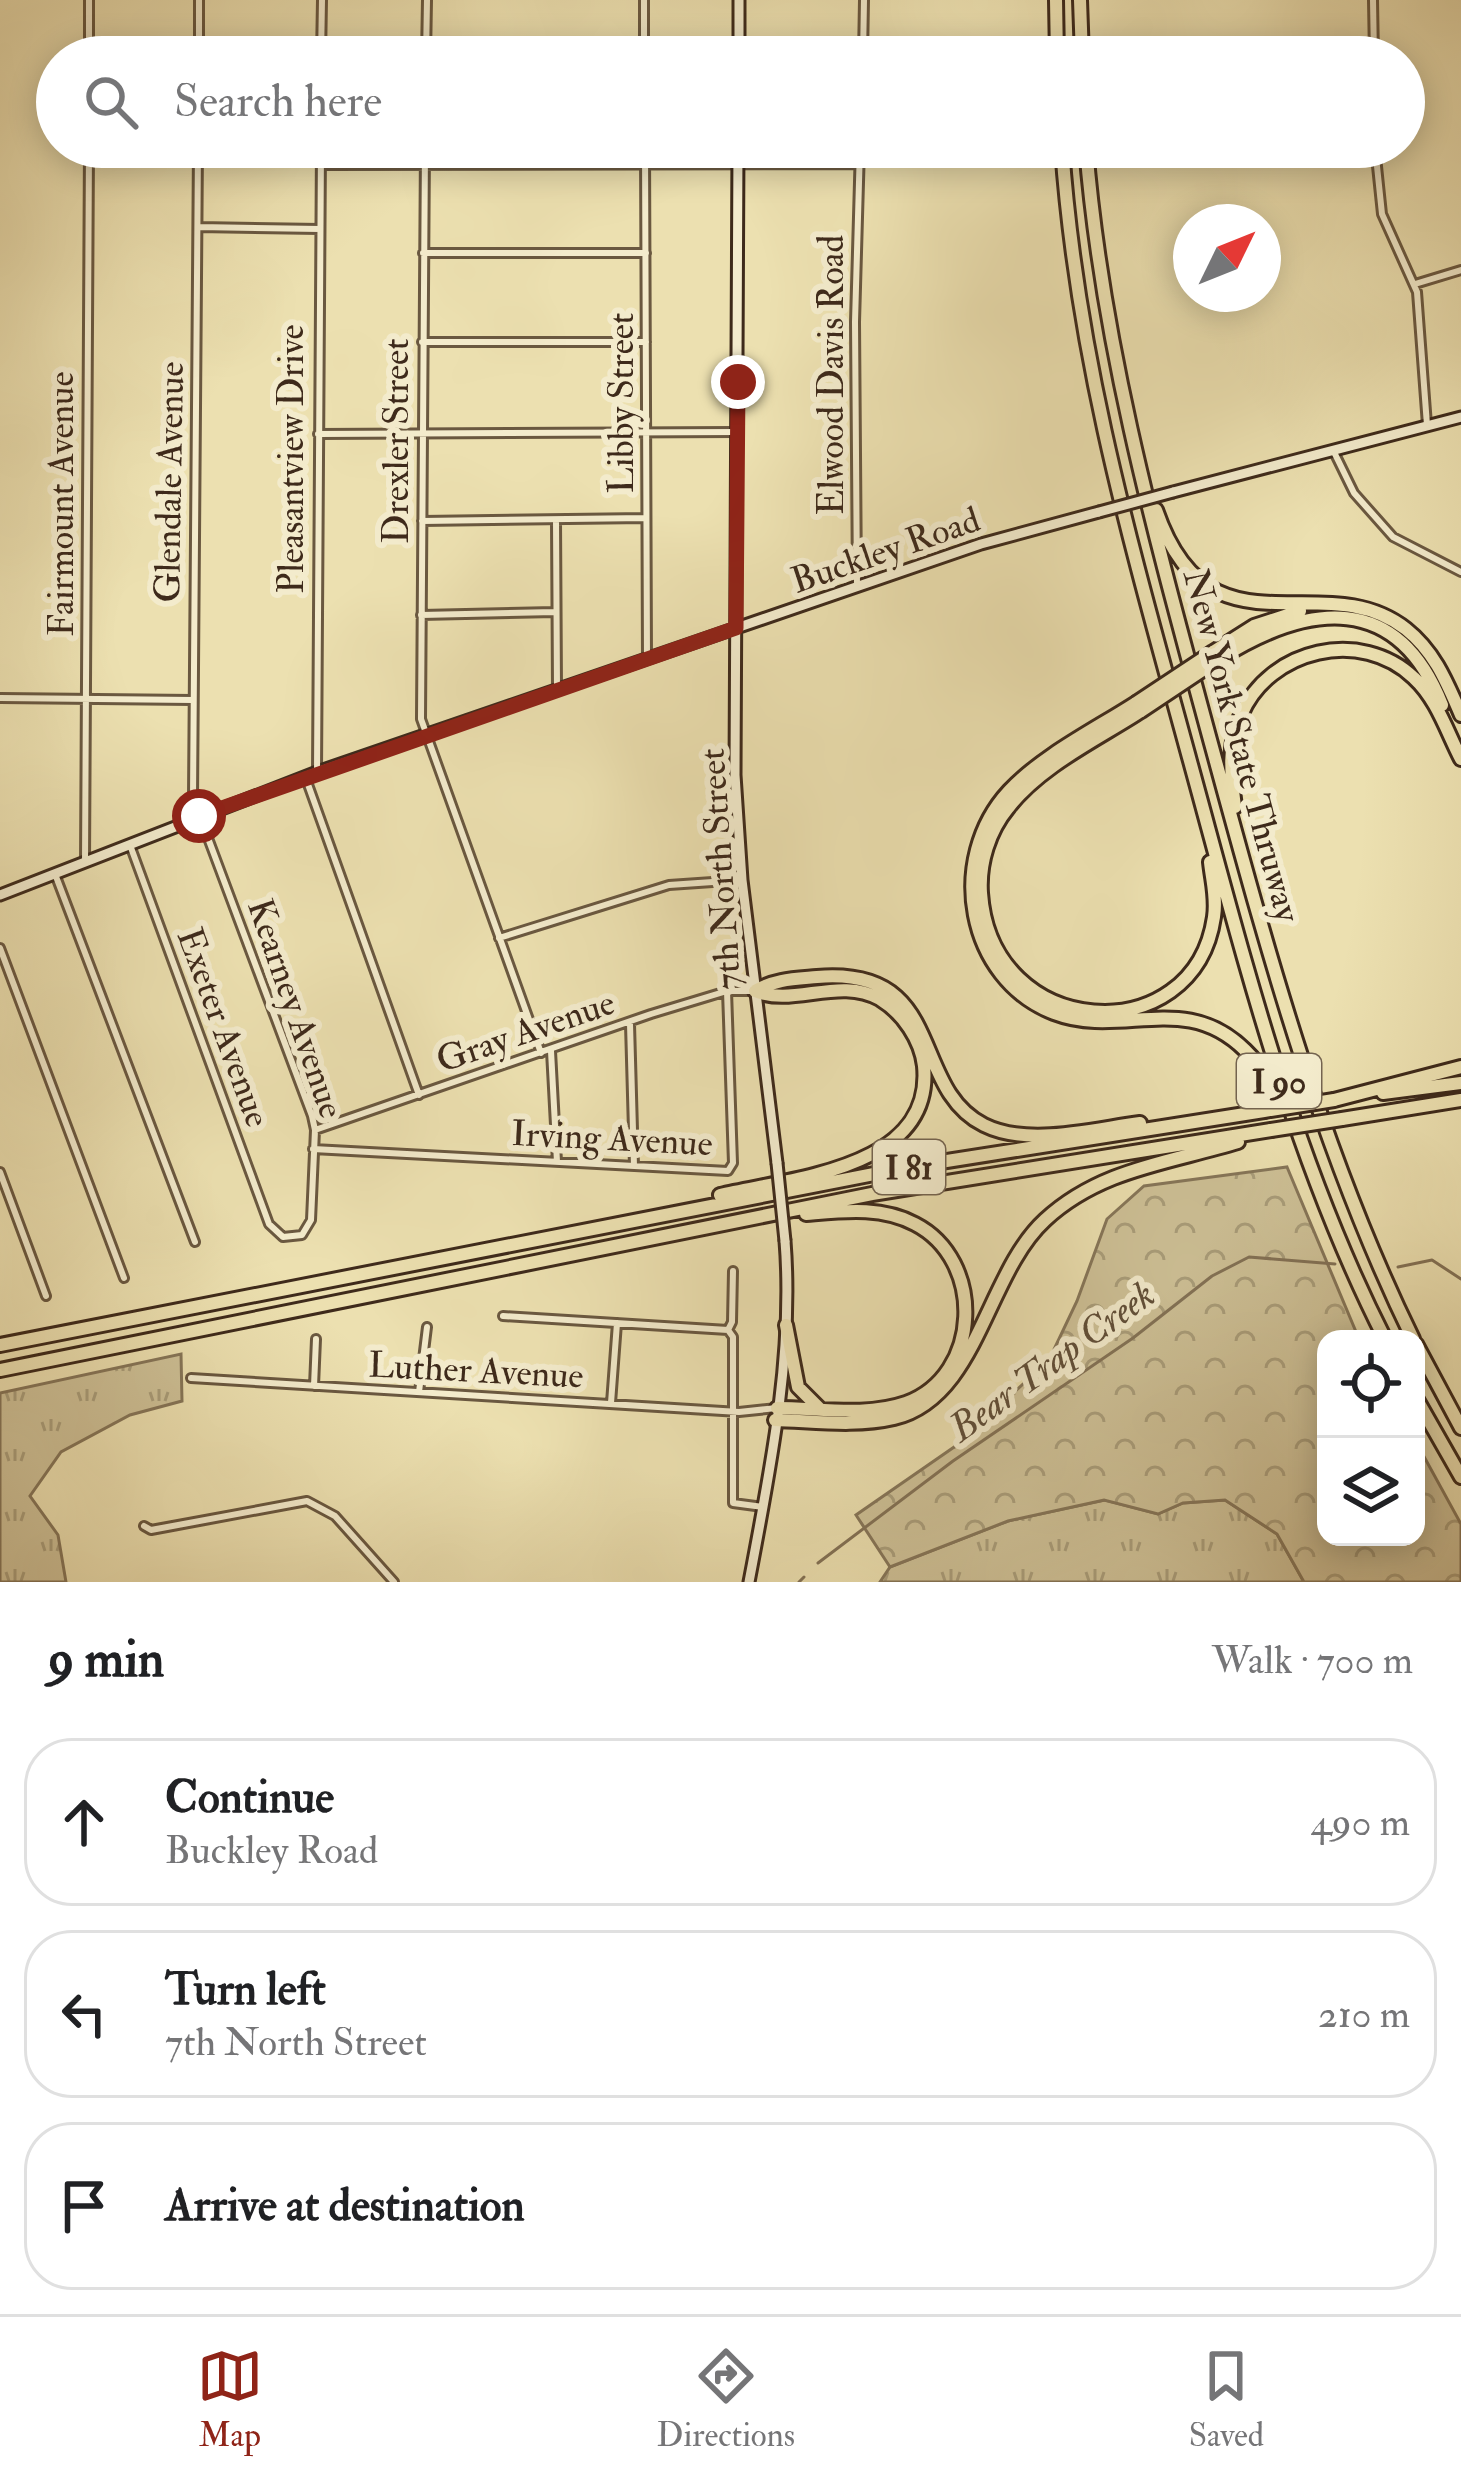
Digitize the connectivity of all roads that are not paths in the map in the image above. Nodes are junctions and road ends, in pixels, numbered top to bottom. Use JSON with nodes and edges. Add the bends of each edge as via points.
{"nodes":[{"id":1,"x":89,"y":0,"type":"edge"},
{"id":2,"x":199,"y":0,"type":"edge"},
{"id":3,"x":322,"y":0,"type":"edge"},
{"id":4,"x":427,"y":0,"type":"edge"},
{"id":5,"x":644,"y":0,"type":"edge"},
{"id":6,"x":739,"y":0,"type":"edge"},
{"id":7,"x":864,"y":0,"type":"edge"},
{"id":8,"x":1056,"y":0,"type":"edge"},
{"id":9,"x":1080,"y":0,"type":"edge"},
{"id":10,"x":1373,"y":0,"type":"edge"},
{"id":11,"x":89,"y":36,"type":"edge"},
{"id":12,"x":199,"y":36,"type":"edge"},
{"id":13,"x":321,"y":36,"type":"edge"},
{"id":14,"x":426,"y":36,"type":"edge"},
{"id":15,"x":644,"y":36,"type":"edge"},
{"id":16,"x":739,"y":36,"type":"edge"},
{"id":17,"x":863,"y":36,"type":"edge"},
{"id":18,"x":1057,"y":36,"type":"edge"},
{"id":19,"x":1081,"y":36,"type":"edge"},
{"id":20,"x":1374,"y":36,"type":"edge"},
{"id":21,"x":89,"y":168,"type":"edge"},
{"id":22,"x":198,"y":168,"type":"edge"},
{"id":23,"x":321,"y":168,"type":"edge"},
{"id":24,"x":424,"y":168,"type":"edge"},
{"id":25,"x":645,"y":168,"type":"edge"},
{"id":26,"x":738,"y":168,"type":"edge"},
{"id":27,"x":860,"y":168,"type":"edge"},
{"id":28,"x":1064,"y":168,"type":"edge"},
{"id":29,"x":1089,"y":168,"type":"edge"},
{"id":30,"x":1377,"y":168,"type":"edge"},
{"id":31,"x":198,"y":227,"type":"junction"},
{"id":32,"x":320,"y":229,"type":"junction"},
{"id":33,"x":423,"y":253,"type":"junction"},
{"id":34,"x":646,"y":253,"type":"junction"},
{"id":35,"x":1461,"y":270,"type":"edge"},
{"id":36,"x":1415,"y":284,"type":"junction"},
{"id":37,"x":422,"y":342,"type":"junction"},
{"id":38,"x":646,"y":342,"type":"junction"},
{"id":39,"x":1460,"y":420,"type":"edge"},
{"id":40,"x":1427,"y":425,"type":"junction"},
{"id":41,"x":647,"y":432,"type":"junction"},
{"id":42,"x":738,"y":432,"type":"junction"},
{"id":43,"x":318,"y":434,"type":"junction"},
{"id":44,"x":422,"y":434,"type":"junction"},
{"id":45,"x":1135,"y":446,"type":"junction"},
{"id":46,"x":1333,"y":448,"type":"junction"},
{"id":47,"x":647,"y":518,"type":"junction"},
{"id":48,"x":556,"y":520,"type":"junction"},
{"id":49,"x":422,"y":521,"type":"junction"},
{"id":50,"x":1461,"y":572,"type":"edge"},
{"id":51,"x":857,"y":586,"type":"junction"},
{"id":52,"x":1331,"y":604,"type":"junction"},
{"id":53,"x":556,"y":612,"type":"junction"},
{"id":54,"x":421,"y":615,"type":"junction"},
{"id":55,"x":736,"y":628,"type":"junction"},
{"id":56,"x":1216,"y":656,"type":"junction"},
{"id":57,"x":647,"y":658,"type":"junction"},
{"id":58,"x":556,"y":689,"type":"junction"},
{"id":59,"x":0,"y":698,"type":"edge"},
{"id":60,"x":86,"y":699,"type":"junction"},
{"id":61,"x":194,"y":700,"type":"junction"},
{"id":62,"x":1139,"y":707,"type":"junction"},
{"id":63,"x":1461,"y":715,"type":"edge"},
{"id":64,"x":426,"y":734,"type":"junction"},
{"id":65,"x":1461,"y":755,"type":"edge"},
{"id":66,"x":311,"y":774,"type":"junction"},
{"id":67,"x":1204,"y":813,"type":"junction"},
{"id":68,"x":199,"y":816,"type":"junction"},
{"id":69,"x":130,"y":843,"type":"junction"},
{"id":70,"x":1243,"y":861,"type":"junction"},
{"id":71,"x":85,"y":862,"type":"junction"},
{"id":72,"x":55,"y":874,"type":"junction"},
{"id":73,"x":742,"y":880,"type":"junction"},
{"id":74,"x":0,"y":896,"type":"edge"},
{"id":75,"x":499,"y":938,"type":"junction"},
{"id":76,"x":0,"y":948,"type":"edge"},
{"id":77,"x":727,"y":991,"type":"junction"},
{"id":78,"x":755,"y":991,"type":"junction"},
{"id":79,"x":629,"y":1024,"type":"junction"},
{"id":80,"x":546,"y":1052,"type":"junction"},
{"id":81,"x":1461,"y":1067,"type":"edge"},
{"id":82,"x":1461,"y":1083,"type":"edge"},
{"id":83,"x":419,"y":1095,"type":"junction"},
{"id":84,"x":1334,"y":1100,"type":"junction"},
{"id":85,"x":1461,"y":1100,"type":"edge"},
{"id":86,"x":1235,"y":1116,"type":"junction"},
{"id":87,"x":315,"y":1130,"type":"junction"},
{"id":88,"x":1271,"y":1130,"type":"junction"},
{"id":89,"x":313,"y":1150,"type":"junction"},
{"id":90,"x":557,"y":1162,"type":"junction"},
{"id":91,"x":634,"y":1166,"type":"junction"},
{"id":92,"x":0,"y":1172,"type":"edge"},
{"id":93,"x":1322,"y":1202,"type":"junction"},
{"id":94,"x":745,"y":1219,"type":"junction"},
{"id":95,"x":311,"y":1222,"type":"joint"},
{"id":96,"x":584,"y":1228,"type":"junction"},
{"id":97,"x":195,"y":1243,"type":"dead end"},
{"id":98,"x":733,"y":1271,"type":"dead end"},
{"id":99,"x":124,"y":1278,"type":"dead end"},
{"id":100,"x":46,"y":1296,"type":"dead end"},
{"id":101,"x":503,"y":1316,"type":"dead end"},
{"id":102,"x":617,"y":1323,"type":"junction"},
{"id":103,"x":786,"y":1324,"type":"junction"},
{"id":104,"x":428,"y":1328,"type":"dead end"},
{"id":105,"x":728,"y":1330,"type":"junction"},
{"id":106,"x":1381,"y":1330,"type":"edge"},
{"id":107,"x":1410,"y":1330,"type":"edge"},
{"id":108,"x":316,"y":1339,"type":"dead end"},
{"id":109,"x":0,"y":1346,"type":"edge"},
{"id":110,"x":1425,"y":1360,"type":"edge"},
{"id":111,"x":0,"y":1370,"type":"edge"},
{"id":112,"x":191,"y":1378,"type":"dead end"},
{"id":113,"x":314,"y":1386,"type":"junction"},
{"id":114,"x":419,"y":1392,"type":"junction"},
{"id":115,"x":611,"y":1404,"type":"junction"},
{"id":116,"x":820,"y":1409,"type":"junction"},
{"id":117,"x":732,"y":1410,"type":"junction"},
{"id":118,"x":776,"y":1414,"type":"junction"},
{"id":119,"x":1425,"y":1414,"type":"edge"},
{"id":120,"x":1461,"y":1428,"type":"edge"},
{"id":121,"x":1461,"y":1477,"type":"edge"},
{"id":122,"x":763,"y":1507,"type":"junction"},
{"id":123,"x":144,"y":1526,"type":"dead end"},
{"id":124,"x":394,"y":1582,"type":"edge"},
{"id":125,"x":749,"y":1582,"type":"edge"}],
"edges":[{"from":1,"to":11,"type":"street"},
{"from":2,"to":12,"type":"street"},
{"from":3,"to":13,"type":"street"},
{"from":4,"to":14,"type":"street"},
{"from":5,"to":15,"type":"street"},
{"from":6,"to":16,"type":"street"},
{"from":7,"to":17,"type":"street"},
{"from":8,"to":18,"type":"highway"},
{"from":9,"to":19,"type":"highway"},
{"from":10,"to":20,"type":"street"},
{"from":21,"to":60,"type":"street","name":"Fairmount Avenue"},
{"from":22,"to":31,"type":"street","name":"Glendale Avenue"},
{"from":23,"to":32,"type":"street","name":"Pleasantview Drive"},
{"from":24,"to":33,"type":"street","name":"Drexler Street"},
{"from":25,"to":34,"type":"street","name":"Libby Street"},
{"from":26,"to":42,"type":"street","name":"7th North Street"},
{"from":27,"to":51,"type":"street","name":"Elwood Davis Road"},
{"from":28,"to":67,"type":"highway","name":"New York State Thruway","number":"I 90","via":[[1102,433]]},
{"from":29,"to":45,"type":"highway","name":"New York State Thruway","number":"I 90"},
{"from":30,"to":36,"type":"street","via":[[1382,214]]},
{"from":31,"to":32,"type":"street"},
{"from":31,"to":61,"type":"street","name":"Glendale Avenue"},
{"from":32,"to":43,"type":"street","name":"Pleasantview Drive"},
{"from":33,"to":34,"type":"street"},
{"from":33,"to":37,"type":"street","name":"Drexler Street"},
{"from":34,"to":38,"type":"street","name":"Libby Street"},
{"from":35,"to":36,"type":"street"},
{"from":36,"to":40,"type":"street"},
{"from":37,"to":38,"type":"street"},
{"from":37,"to":44,"type":"street","name":"Drexler Street"},
{"from":38,"to":41,"type":"street","name":"Libby Street"},
{"from":39,"to":40,"type":"street","name":"Buckley Road"},
{"from":40,"to":46,"type":"street","name":"Buckley Road"},
{"from":41,"to":42,"type":"street"},
{"from":41,"to":44,"type":"street"},
{"from":41,"to":47,"type":"street","name":"Libby Street"},
{"from":42,"to":55,"type":"street","name":"7th North Street"},
{"from":43,"to":44,"type":"street"},
{"from":43,"to":66,"type":"street","name":"Pleasantview Drive"},
{"from":44,"to":49,"type":"street","name":"Drexler Street"},
{"from":45,"to":52,"type":"highway","via":[[1162,528],[1198,577],[1262,605]]},
{"from":45,"to":70,"type":"highway","name":"New York State Thruway","number":"I 90"},
{"from":46,"to":50,"type":"street","via":[[1354,493],[1383,528]]},
{"from":46,"to":51,"type":"street","name":"Buckley Road","bridge":true},
{"from":47,"to":48,"type":"street"},
{"from":47,"to":57,"type":"street","name":"Libby Street"},
{"from":48,"to":49,"type":"street"},
{"from":48,"to":53,"type":"street"},
{"from":49,"to":54,"type":"street","name":"Drexler Street"},
{"from":51,"to":55,"type":"street","name":"Buckley Road"},
{"from":52,"to":56,"type":"highway","via":[[1269,619]]},
{"from":52,"to":63,"type":"highway","via":[[1403,626],[1432,656]]},
{"from":53,"to":54,"type":"street"},
{"from":53,"to":58,"type":"street"},
{"from":54,"to":64,"type":"street","name":"Drexler Street"},
{"from":55,"to":57,"type":"street","name":"Buckley Road"},
{"from":55,"to":73,"type":"street","name":"7th North Street"},
{"from":56,"to":62,"type":"highway","bridge":true},
{"from":56,"to":65,"type":"highway","via":[[1303,620],[1343,618],[1385,630],[1427,670]]},
{"from":57,"to":58,"type":"street","name":"Buckley Road"},
{"from":58,"to":64,"type":"street","name":"Buckley Road"},
{"from":59,"to":60,"type":"street"},
{"from":60,"to":61,"type":"street"},
{"from":60,"to":71,"type":"street","name":"Fairmount Avenue"},
{"from":61,"to":68,"type":"street","name":"Glendale Avenue"},
{"from":62,"to":67,"type":"highway","via":[[1019,795],[998,822],[983,861],[981,902],[989,938],[1009,970],[1042,998],[1082,1011],[1126,1010],[1165,993],[1203,950],[1214,916]]},
{"from":62,"to":93,"type":"highway","via":[[1039,766],[988,819],[974,858],[980,938],[1019,993],[1056,1014],[1098,1022],[1176,1017],[1225,1033],[1273,1085]]},
{"from":64,"to":66,"type":"street","name":"Buckley Road"},
{"from":64,"to":75,"type":"street","name":"Drexler Street"},
{"from":65,"to":70,"type":"highway","via":[[1430,698],[1382,658],[1346,650],[1287,663],[1252,694],[1232,745]]},
{"from":66,"to":68,"type":"street","name":"Buckley Road"},
{"from":66,"to":83,"type":"street","name":"Pleasantview Drive"},
{"from":67,"to":93,"type":"highway","name":"New York State Thruway","number":"I 90","via":[[1253,996]]},
{"from":68,"to":69,"type":"street","name":"Buckley Road"},
{"from":68,"to":87,"type":"street","name":"Kearney Avenue"},
{"from":69,"to":71,"type":"street","name":"Buckley Road"},
{"from":69,"to":95,"type":"street","name":"Exeter Avenue","via":[[272,1228],[294,1238]]},
{"from":70,"to":107,"type":"highway","name":"New York State Thruway","number":"I 90","via":[[1295,1046]]},
{"from":71,"to":72,"type":"street","name":"Buckley Road"},
{"from":72,"to":74,"type":"street","name":"Buckley Road"},
{"from":72,"to":97,"type":"street"},
{"from":73,"to":75,"type":"street","via":[[669,885]]},
{"from":73,"to":78,"type":"street","name":"7th North Street"},
{"from":75,"to":80,"type":"street","name":"Drexler Street"},
{"from":76,"to":99,"type":"street"},
{"from":77,"to":78,"type":"street","name":"Gray Avenue"},
{"from":77,"to":79,"type":"street","name":"Gray Avenue"},
{"from":77,"to":91,"type":"street","name":"Irving Avenue","via":[[733,1166]]},
{"from":78,"to":86,"type":"highway","via":[[770,982],[841,975],[879,986],[922,1028],[957,1105],[998,1131]]},
{"from":78,"to":96,"type":"highway","via":[[770,998],[854,990],[899,1015],[924,1067],[906,1128],[854,1163]]},
{"from":78,"to":103,"type":"street","name":"7th North Street","bridge":true,"via":[[785,1241]]},
{"from":79,"to":80,"type":"street","name":"Gray Avenue"},
{"from":79,"to":91,"type":"street"},
{"from":80,"to":83,"type":"street","name":"Gray Avenue"},
{"from":80,"to":90,"type":"street","name":"Drexler Street"},
{"from":81,"to":84,"type":"highway"},
{"from":82,"to":84,"type":"highway","number":"I 81"},
{"from":83,"to":87,"type":"street","name":"Gray Avenue"},
{"from":84,"to":86,"type":"highway","number":"I 81","bridge":true},
{"from":85,"to":88,"type":"highway","number":"I 81","bridge":true},
{"from":86,"to":96,"type":"highway","number":"I 81"},
{"from":87,"to":89,"type":"street","name":"Kearney Avenue"},
{"from":88,"to":94,"type":"highway","number":"I 81"},
{"from":88,"to":118,"type":"highway","via":[[1132,1168],[1075,1196],[1026,1240],[959,1367],[922,1406],[872,1421]]},
{"from":89,"to":90,"type":"street","name":"Irving Avenue"},
{"from":89,"to":95,"type":"street","name":"Kearney Avenue"},
{"from":90,"to":91,"type":"street","name":"Irving Avenue"},
{"from":92,"to":100,"type":"street"},
{"from":93,"to":106,"type":"highway","name":"New York State Thruway","number":"I 90"},
{"from":94,"to":111,"type":"highway","number":"I 81"},
{"from":94,"to":116,"type":"highway","via":[[889,1214],[938,1241],[961,1278],[962,1341],[934,1385],[885,1408]]},
{"from":96,"to":109,"type":"highway","number":"I 81"},
{"from":98,"to":105,"type":"street"},
{"from":101,"to":102,"type":"street"},
{"from":102,"to":105,"type":"street"},
{"from":102,"to":115,"type":"street"},
{"from":103,"to":116,"type":"highway","via":[[798,1387]]},
{"from":103,"to":118,"type":"street","name":"7th North Street"},
{"from":104,"to":114,"type":"street"},
{"from":105,"to":117,"type":"street"},
{"from":108,"to":113,"type":"street"},
{"from":110,"to":120,"type":"highway","name":"New York State Thruway","number":"I 90"},
{"from":112,"to":113,"type":"street","name":"Luther Avenue"},
{"from":113,"to":114,"type":"street","name":"Luther Avenue"},
{"from":114,"to":115,"type":"street","name":"Luther Avenue"},
{"from":115,"to":117,"type":"street","name":"Luther Avenue"},
{"from":116,"to":118,"type":"highway"},
{"from":117,"to":118,"type":"street","name":"Luther Avenue"},
{"from":117,"to":122,"type":"street","via":[[734,1503]]},
{"from":118,"to":122,"type":"street","name":"7th North Street"},
{"from":119,"to":121,"type":"highway"},
{"from":122,"to":125,"type":"street","name":"7th North Street"},
{"from":123,"to":124,"type":"street","via":[[307,1502],[335,1516]]}]}
